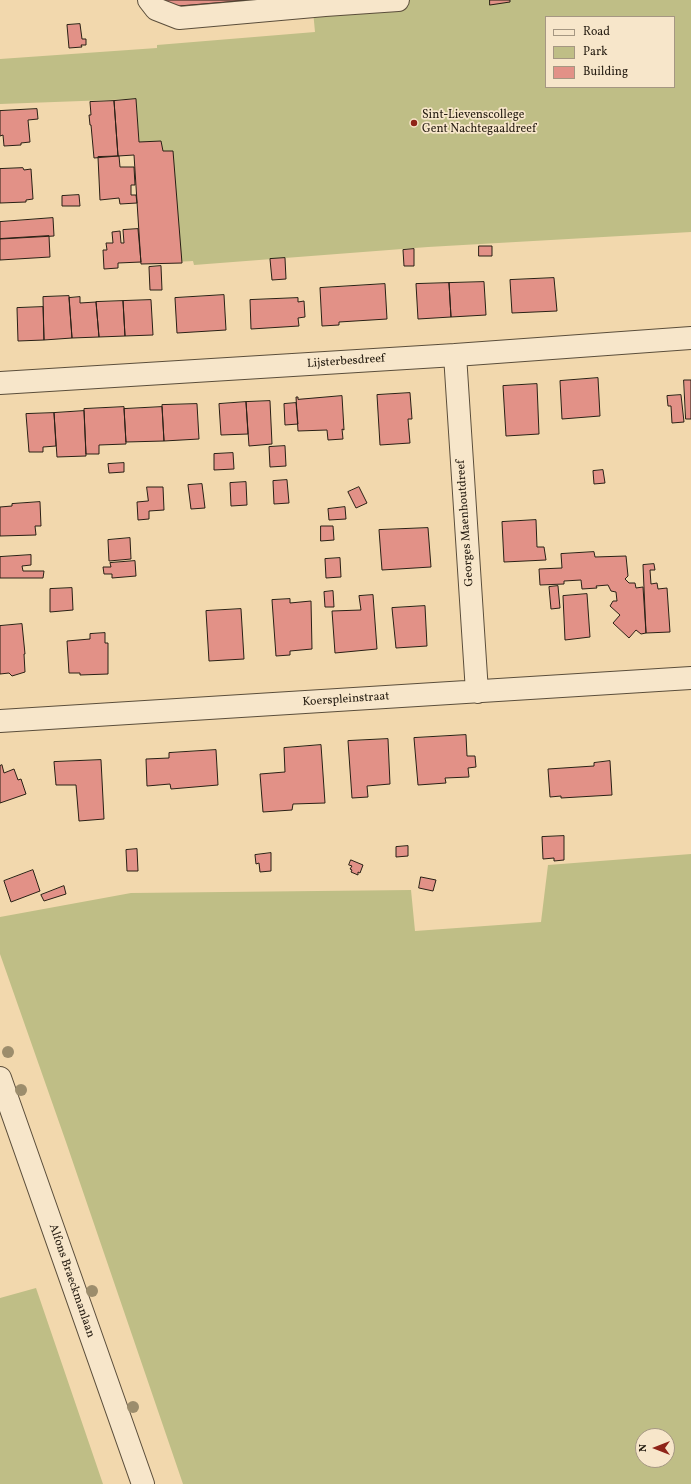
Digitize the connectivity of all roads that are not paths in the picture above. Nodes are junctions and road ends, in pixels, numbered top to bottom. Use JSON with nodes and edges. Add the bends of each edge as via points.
{"nodes":[{"id":1,"x":149,"y":0,"type":"edge"},
{"id":2,"x":398,"y":0,"type":"edge"},
{"id":3,"x":325,"y":2,"type":"edge"},
{"id":4,"x":691,"y":338,"type":"edge"},
{"id":5,"x":455,"y":355,"type":"junction"},
{"id":6,"x":0,"y":383,"type":"edge"},
{"id":7,"x":691,"y":678,"type":"edge"},
{"id":8,"x":477,"y":692,"type":"junction"},
{"id":9,"x":0,"y":722,"type":"edge"},
{"id":10,"x":0,"y":1078,"type":"edge"},
{"id":11,"x":143,"y":1484,"type":"edge"}],
"edges":[{"from":1,"to":3,"type":"street","via":[[156,9],[179,18]]},
{"from":2,"to":3,"type":"street"},
{"from":4,"to":5,"type":"street","name":"Lijsterbesdreef"},
{"from":5,"to":6,"type":"street","name":"Lijsterbesdreef"},
{"from":5,"to":8,"type":"street","name":"Georges Maenhoutdreef"},
{"from":7,"to":8,"type":"street","name":"Koerspleinstraat"},
{"from":8,"to":9,"type":"street","name":"Koerspleinstraat"},
{"from":10,"to":11,"type":"street","name":"Alfons Braeckmanlaan"}]}
